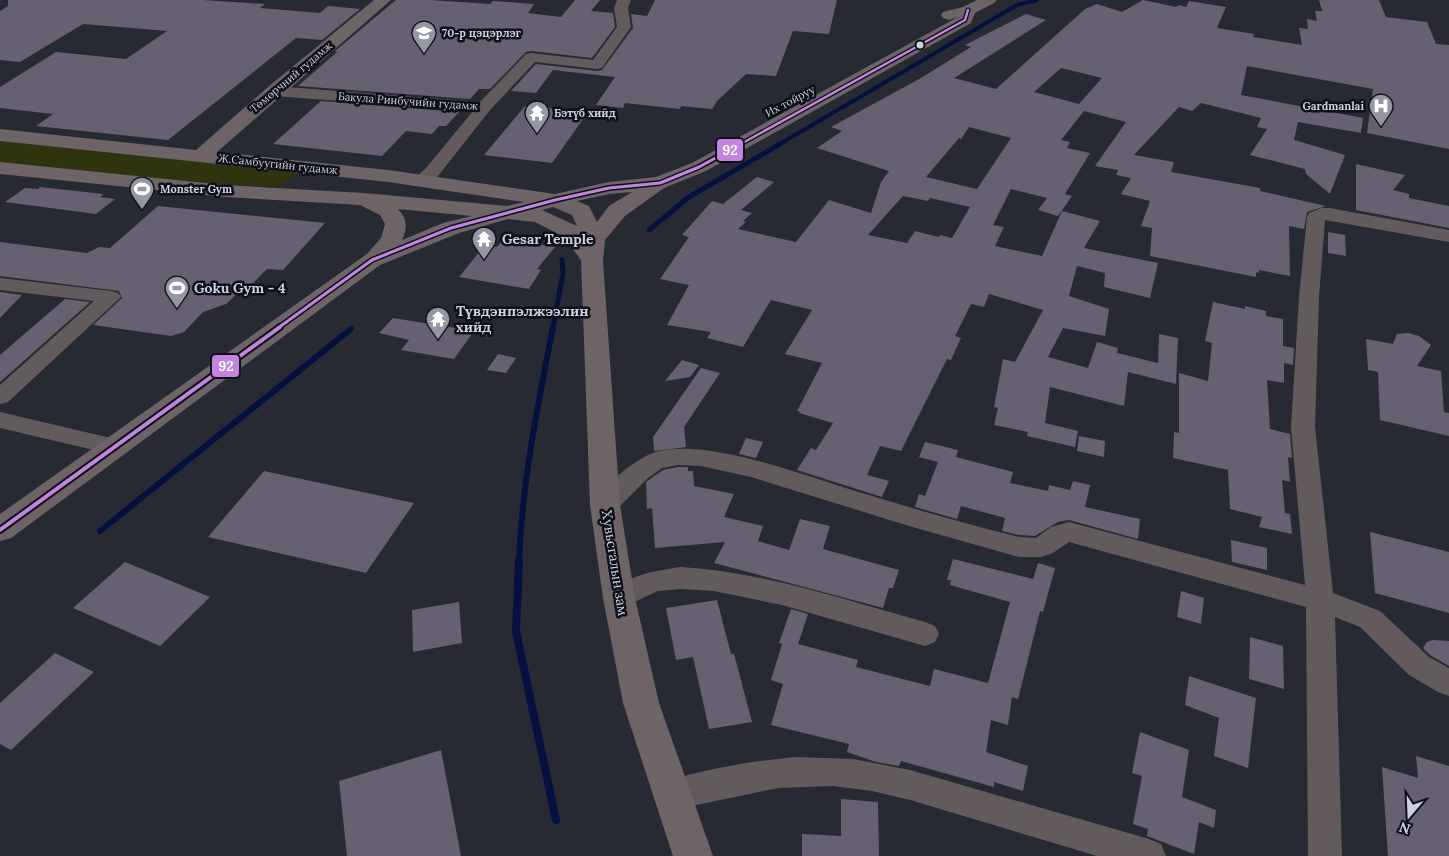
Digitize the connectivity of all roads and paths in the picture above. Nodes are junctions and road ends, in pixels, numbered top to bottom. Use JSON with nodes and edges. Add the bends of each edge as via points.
{"nodes":[{"id":1,"x":383,"y":0,"type":"edge"},
{"id":2,"x":624,"y":0,"type":"edge"},
{"id":3,"x":989,"y":0,"type":"edge"},
{"id":4,"x":968,"y":10,"type":"junction"},
{"id":5,"x":274,"y":91,"type":"junction"},
{"id":6,"x":484,"y":107,"type":"junction"},
{"id":7,"x":0,"y":135,"type":"edge"},
{"id":8,"x":35,"y":138,"type":"junction"},
{"id":9,"x":201,"y":156,"type":"junction"},
{"id":10,"x":0,"y":161,"type":"edge"},
{"id":11,"x":0,"y":168,"type":"edge"},
{"id":12,"x":388,"y":176,"type":"junction"},
{"id":13,"x":421,"y":181,"type":"junction"},
{"id":14,"x":660,"y":183,"type":"junction"},
{"id":15,"x":609,"y":188,"type":"junction"},
{"id":16,"x":472,"y":189,"type":"junction"},
{"id":17,"x":364,"y":199,"type":"junction"},
{"id":18,"x":555,"y":200,"type":"junction"},
{"id":19,"x":512,"y":212,"type":"junction"},
{"id":20,"x":1449,"y":236,"type":"edge"},
{"id":21,"x":593,"y":250,"type":"junction"},
{"id":22,"x":372,"y":260,"type":"junction"},
{"id":23,"x":0,"y":284,"type":"edge"},
{"id":24,"x":0,"y":397,"type":"edge"},
{"id":25,"x":0,"y":420,"type":"edge"},
{"id":26,"x":115,"y":447,"type":"junction"},
{"id":27,"x":605,"y":505,"type":"junction"},
{"id":28,"x":0,"y":530,"type":"edge"},
{"id":29,"x":619,"y":598,"type":"junction"},
{"id":30,"x":1320,"y":600,"type":"junction"},
{"id":31,"x":925,"y":634,"type":"dead end"},
{"id":32,"x":1449,"y":683,"type":"edge"},
{"id":33,"x":672,"y":795,"type":"junction"},
{"id":34,"x":693,"y":856,"type":"edge"},
{"id":35,"x":1149,"y":856,"type":"edge"},
{"id":36,"x":1325,"y":856,"type":"edge"}],
"edges":[{"from":1,"to":5,"type":"main road","name":"Төмөрчний гудамж"},
{"from":2,"to":6,"type":"street","name":"Бакула Ринбучийн гудамж","via":[[621,8],[624,27],[596,65],[531,57]]},
{"from":3,"to":4,"type":"main road","name":"Их тойруу"},
{"from":4,"to":14,"type":"main road","name":"Их тойруу","via":[[965,20],[918,47],[706,163]]},
{"from":4,"to":15,"type":"main road","name":"Их тойруу","via":[[946,16],[716,141]]},
{"from":5,"to":6,"type":"street","name":"Бакула Ринбучийн гудамж"},
{"from":5,"to":9,"type":"main road","name":"Төмөрчний гудамж"},
{"from":6,"to":13,"type":"street","via":[[432,172]]},
{"from":7,"to":8,"type":"main road","name":"Ж.Самбуугийн гудамж"},
{"from":8,"to":9,"type":"main road","name":"Ж.Самбуугийн гудамж"},
{"from":8,"to":10,"type":"main road"},
{"from":9,"to":12,"type":"main road","name":"Ж.Самбуугийн гудамж"},
{"from":11,"to":17,"type":"main road","via":[[225,191]]},
{"from":12,"to":13,"type":"main road","name":"Ж.Самбуугийн гудамж"},
{"from":12,"to":17,"type":"main road","via":[[397,184],[395,191],[383,197]]},
{"from":13,"to":16,"type":"main road","name":"Ж.Самбуугийн гудамж"},
{"from":14,"to":15,"type":"main road","name":"Их тойруу"},
{"from":14,"to":21,"type":"main road","via":[[618,212]]},
{"from":15,"to":16,"type":"main road","via":[[564,191]]},
{"from":15,"to":18,"type":"main road","name":"Их тойруу"},
{"from":16,"to":18,"type":"main road","name":"Ж.Самбуугийн гудамж"},
{"from":17,"to":19,"type":"main road"},
{"from":17,"to":22,"type":"main road","via":[[388,210],[396,222],[394,237]]},
{"from":18,"to":19,"type":"main road","name":"Их тойруу"},
{"from":18,"to":21,"type":"main road","via":[[581,212]]},
{"from":19,"to":21,"type":"main road","via":[[540,216],[562,225]]},
{"from":19,"to":22,"type":"main road","via":[[451,228]]},
{"from":20,"to":30,"type":"street","via":[[1337,215],[1321,214],[1316,217],[1303,426]]},
{"from":21,"to":27,"type":"main road","name":"Хувьсгалын зам"},
{"from":22,"to":26,"type":"main road"},
{"from":23,"to":24,"type":"street","via":[[111,297]]},
{"from":25,"to":26,"type":"street"},
{"from":26,"to":28,"type":"main road"},
{"from":27,"to":29,"type":"main road","name":"Хувьсгалын зам"},
{"from":27,"to":30,"type":"street","via":[[632,478],[658,459],[674,456],[698,458],[764,473],[1019,547],[1043,547],[1057,534],[1069,532]]},
{"from":29,"to":31,"type":"street","via":[[653,581],[681,578],[714,580],[782,594]]},
{"from":29,"to":33,"type":"main road","name":"Хувьсгалын зам","via":[[641,703]]},
{"from":30,"to":32,"type":"street","via":[[1370,619],[1419,666]]},
{"from":30,"to":36,"type":"street"},
{"from":33,"to":34,"type":"main road","name":"Хувьсгалын зам"},
{"from":33,"to":35,"type":"street","via":[[789,773],[857,774],[931,790]]}]}
